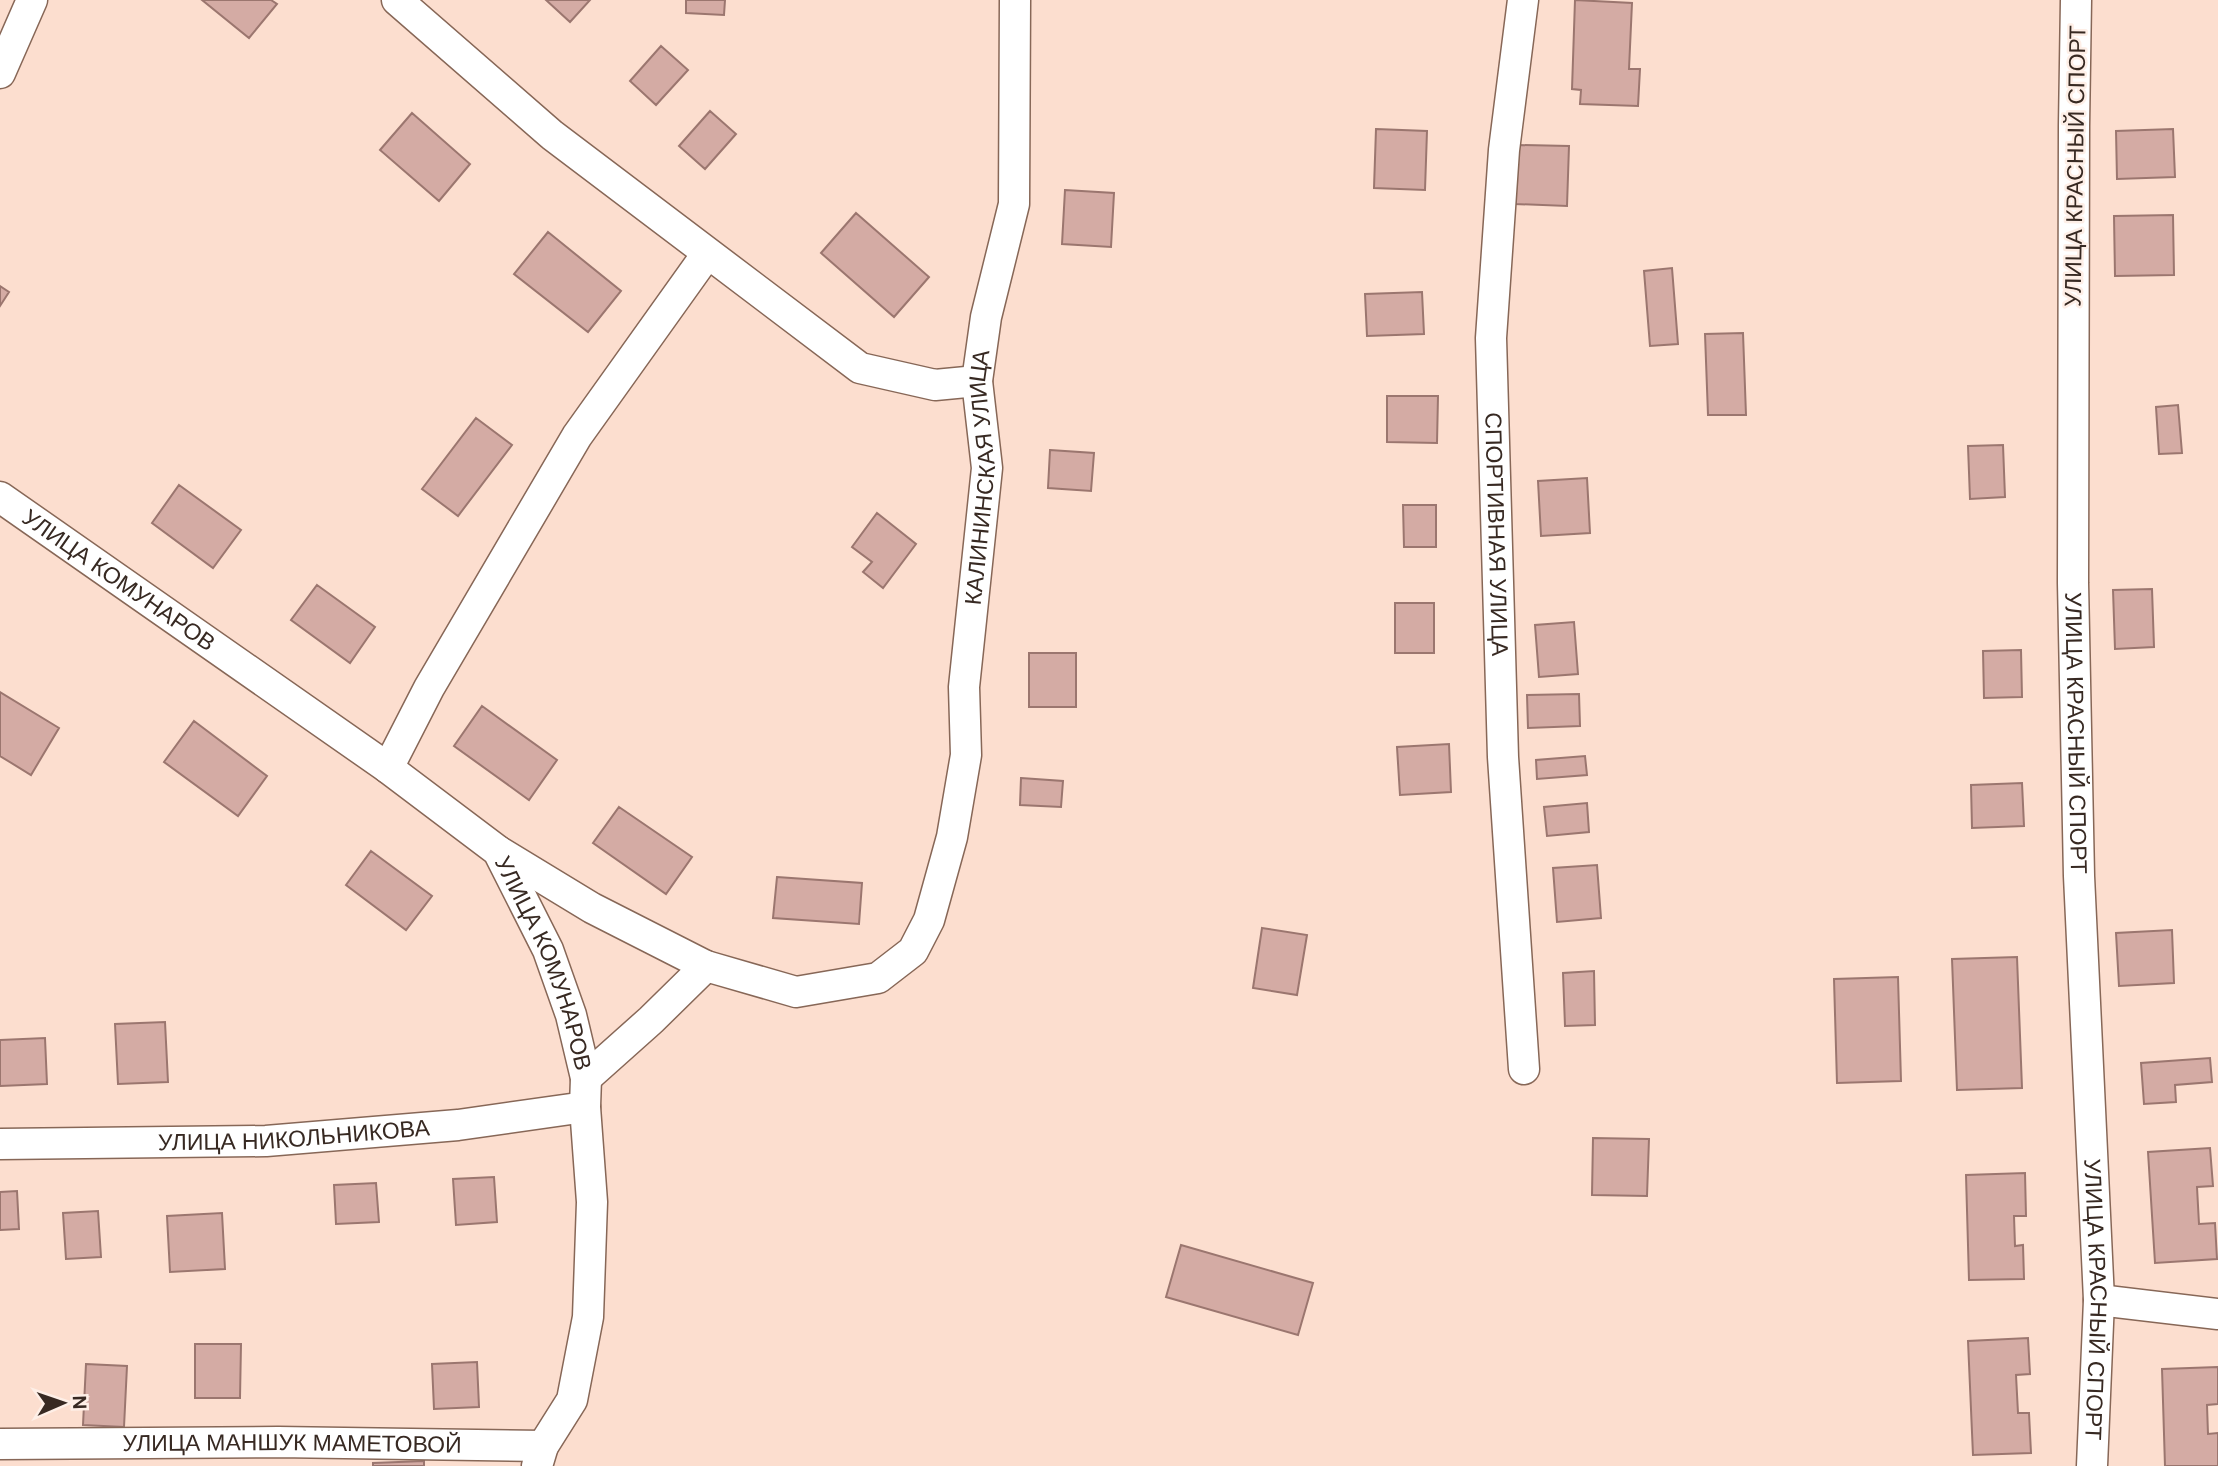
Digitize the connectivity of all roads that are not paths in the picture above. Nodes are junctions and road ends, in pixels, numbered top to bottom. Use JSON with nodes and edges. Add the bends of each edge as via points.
{"nodes":[{"id":1,"x":32,"y":0,"type":"edge"},
{"id":2,"x":397,"y":0,"type":"edge"},
{"id":3,"x":1016,"y":0,"type":"edge"},
{"id":4,"x":1523,"y":0,"type":"edge"},
{"id":5,"x":2076,"y":0,"type":"edge"},
{"id":6,"x":0,"y":73,"type":"edge"},
{"id":7,"x":707,"y":254,"type":"junction"},
{"id":8,"x":977,"y":381,"type":"junction"},
{"id":9,"x":0,"y":498,"type":"edge"},
{"id":10,"x":388,"y":768,"type":"junction"},
{"id":11,"x":498,"y":851,"type":"junction"},
{"id":12,"x":706,"y":966,"type":"junction"},
{"id":13,"x":1524,"y":1069,"type":"dead end"},
{"id":14,"x":586,"y":1077,"type":"junction"},
{"id":15,"x":585,"y":1107,"type":"junction"},
{"id":16,"x":0,"y":1144,"type":"edge"},
{"id":17,"x":2099,"y":1300,"type":"junction"},
{"id":18,"x":2218,"y":1314,"type":"edge"},
{"id":19,"x":0,"y":1444,"type":"edge"},
{"id":20,"x":540,"y":1456,"type":"edge"},
{"id":21,"x":2092,"y":1466,"type":"edge"}],
"edges":[{"from":1,"to":6,"type":"street"},
{"from":2,"to":7,"type":"street","via":[[552,135]]},
{"from":3,"to":8,"type":"street","name":"КАЛИНИНСКАЯ УЛИЦА","via":[[1014,204],[986,317]]},
{"from":4,"to":13,"type":"street","name":"СПОРТИВНАЯ УЛИЦА","via":[[1504,150],[1491,338],[1503,757]]},
{"from":5,"to":17,"type":"street","name":"УЛИЦА КРАСНЫЙ СПОРТ","via":[[2073,583],[2079,876]]},
{"from":7,"to":8,"type":"street","via":[[860,368],[935,384]]},
{"from":7,"to":10,"type":"street","via":[[577,436],[429,688]]},
{"from":8,"to":12,"type":"street","name":"КАЛИНИНСКАЯ УЛИЦА","via":[[987,468],[964,687],[966,755],[949,849],[929,920],[913,951],[878,978],[796,992]]},
{"from":9,"to":10,"type":"street","name":"УЛИЦА КОМУНАРОВ"},
{"from":10,"to":11,"type":"street","name":"УЛИЦА КОМУНАРОВ"},
{"from":11,"to":12,"type":"street","via":[[592,908]]},
{"from":11,"to":14,"type":"street","name":"УЛИЦА КОМУНАРОВ","via":[[548,950]]},
{"from":12,"to":14,"type":"street"},
{"from":14,"to":15,"type":"street","name":"УЛИЦА КОМУНАРОВ"},
{"from":15,"to":16,"type":"street","name":"УЛИЦА НИКОЛЬНИКОВА","via":[[458,1125],[266,1141]]},
{"from":15,"to":20,"type":"street","name":"УЛИЦА КОМУНАРОВ","via":[[592,1202],[587,1317],[572,1400]]},
{"from":17,"to":18,"type":"street"},
{"from":17,"to":21,"type":"street","name":"УЛИЦА КРАСНЫЙ СПОРТ"},
{"from":19,"to":20,"type":"street","name":"УЛИЦА МАНШУК МАМЕТОВОЙ","via":[[290,1442]]}]}
